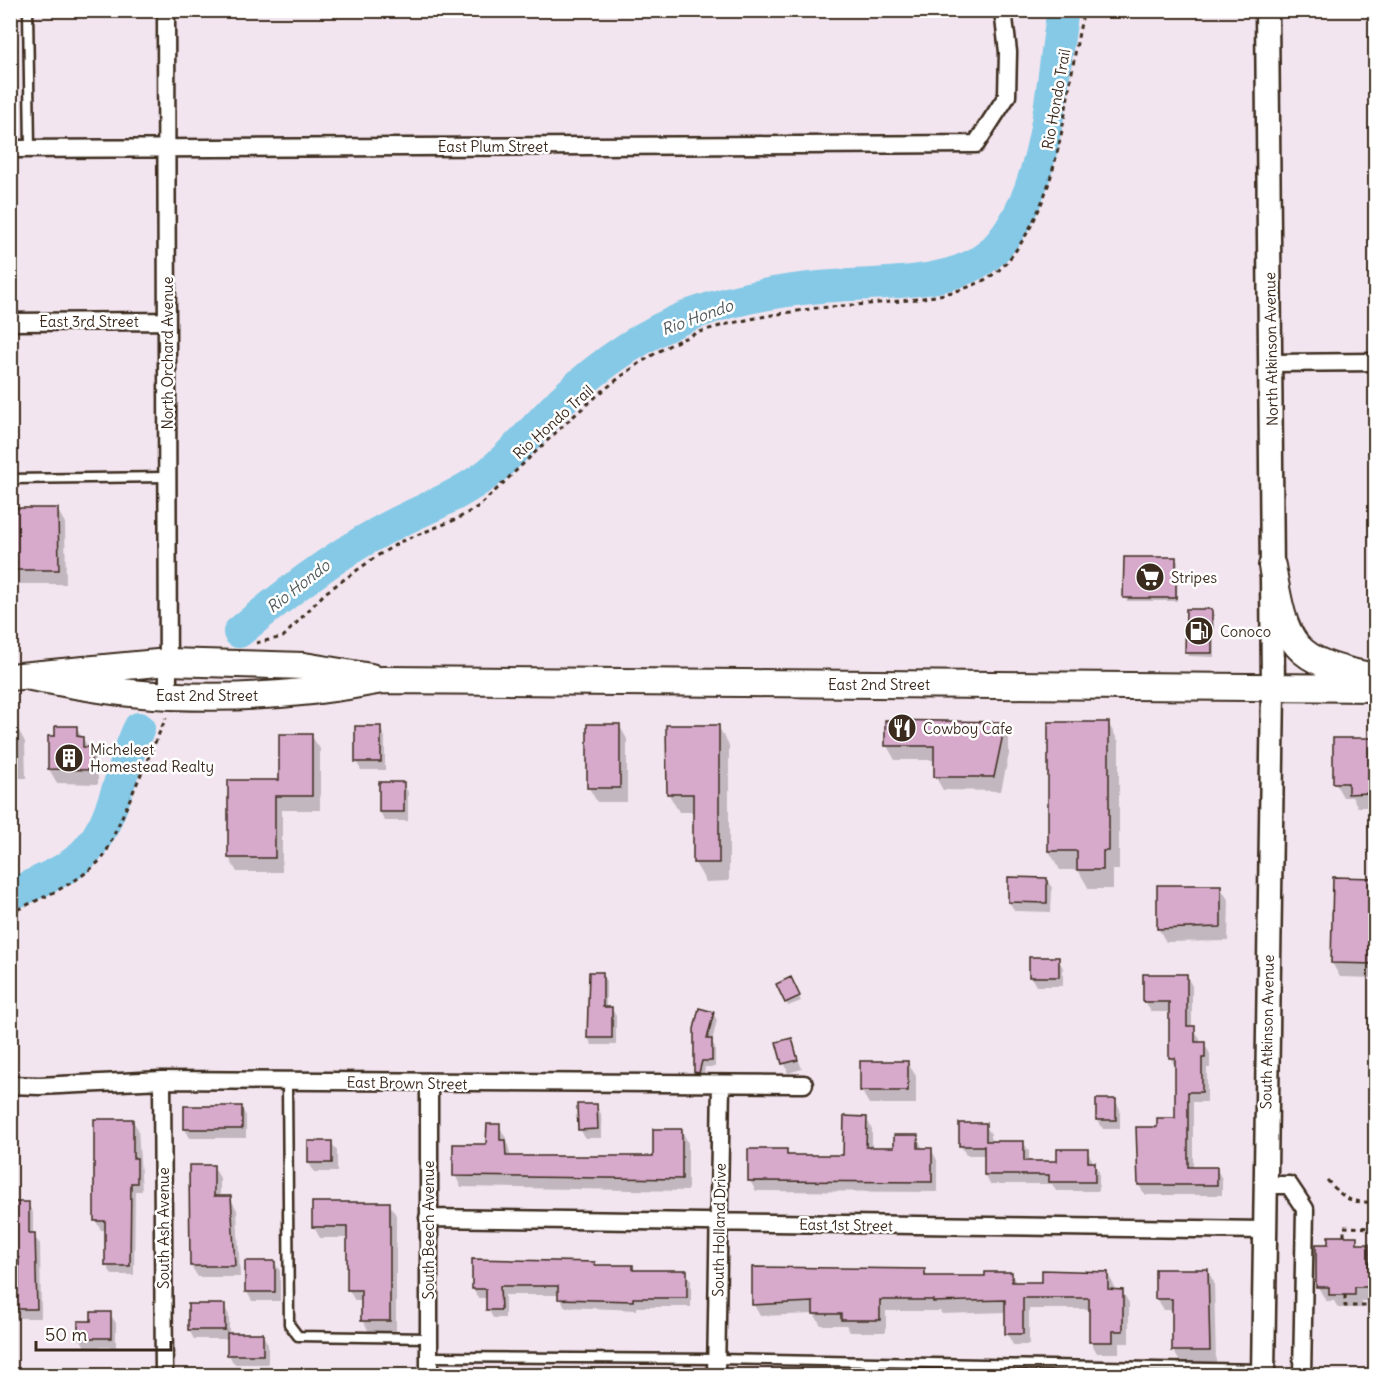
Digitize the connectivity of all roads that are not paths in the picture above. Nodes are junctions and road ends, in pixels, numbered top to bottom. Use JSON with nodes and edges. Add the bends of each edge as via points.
{"nodes":[{"id":1,"x":28,"y":10,"type":"edge"},
{"id":2,"x":166,"y":10,"type":"edge"},
{"id":3,"x":1003,"y":10,"type":"edge"},
{"id":4,"x":1267,"y":10,"type":"edge"},
{"id":5,"x":166,"y":148,"type":"junction"},
{"id":6,"x":10,"y":149,"type":"edge"},
{"id":7,"x":30,"y":149,"type":"junction"},
{"id":8,"x":10,"y":321,"type":"edge"},
{"id":9,"x":167,"y":321,"type":"junction"},
{"id":10,"x":1376,"y":362,"type":"edge"},
{"id":11,"x":1271,"y":363,"type":"junction"},
{"id":12,"x":167,"y":477,"type":"junction"},
{"id":13,"x":10,"y":480,"type":"edge"},
{"id":14,"x":1272,"y":566,"type":"junction"},
{"id":15,"x":168,"y":662,"type":"junction"},
{"id":16,"x":21,"y":677,"type":"edge"},
{"id":17,"x":1376,"y":677,"type":"edge"},
{"id":18,"x":382,"y":680,"type":"junction"},
{"id":19,"x":1273,"y":688,"type":"junction"},
{"id":20,"x":1376,"y":688,"type":"edge"},
{"id":21,"x":179,"y":695,"type":"junction"},
{"id":22,"x":162,"y":1080,"type":"junction"},
{"id":23,"x":287,"y":1082,"type":"junction"},
{"id":24,"x":429,"y":1083,"type":"junction"},
{"id":25,"x":804,"y":1083,"type":"dead end"},
{"id":26,"x":721,"y":1084,"type":"junction"},
{"id":27,"x":10,"y":1085,"type":"edge"},
{"id":28,"x":1265,"y":1185,"type":"junction"},
{"id":29,"x":428,"y":1218,"type":"junction"},
{"id":30,"x":719,"y":1223,"type":"junction"},
{"id":31,"x":1264,"y":1230,"type":"junction"},
{"id":32,"x":429,"y":1338,"type":"junction"},
{"id":33,"x":429,"y":1357,"type":"junction"},
{"id":34,"x":716,"y":1367,"type":"edge"},
{"id":35,"x":1263,"y":1372,"type":"edge"},
{"id":36,"x":164,"y":1376,"type":"edge"},
{"id":37,"x":429,"y":1376,"type":"edge"},
{"id":38,"x":1302,"y":1376,"type":"edge"}],
"edges":[{"from":1,"to":7,"type":"lane"},
{"from":2,"to":5,"type":"street","name":"North Orchard Avenue"},
{"from":3,"to":5,"type":"street","name":"East Plum Street","via":[[1008,52],[1007,96],[976,144]]},
{"from":4,"to":11,"type":"main road","name":"North Atkinson Avenue"},
{"from":5,"to":7,"type":"street","name":"East Plum Street"},
{"from":5,"to":9,"type":"street","name":"North Orchard Avenue"},
{"from":6,"to":7,"type":"street","name":"East Plum Street"},
{"from":8,"to":9,"type":"street","name":"East 3rd Street"},
{"from":9,"to":12,"type":"street","name":"North Orchard Avenue"},
{"from":10,"to":11,"type":"street"},
{"from":11,"to":14,"type":"main road","name":"North Atkinson Avenue"},
{"from":12,"to":13,"type":"lane"},
{"from":12,"to":15,"type":"street","name":"North Orchard Avenue"},
{"from":14,"to":17,"type":"main road","via":[[1283,623],[1299,649],[1330,666]]},
{"from":14,"to":19,"type":"main road","name":"North Atkinson Avenue"},
{"from":15,"to":16,"type":"main road","name":"East 2nd Street"},
{"from":15,"to":18,"type":"main road","name":"East 2nd Street","via":[[304,666]]},
{"from":15,"to":21,"type":"street","name":"North Orchard Avenue"},
{"from":16,"to":21,"type":"main road","name":"East 2nd Street","via":[[119,692]]},
{"from":18,"to":19,"type":"main road","name":"East 2nd Street"},
{"from":18,"to":21,"type":"main road","name":"East 2nd Street","via":[[302,693]]},
{"from":19,"to":20,"type":"main road","name":"East 2nd Street"},
{"from":19,"to":28,"type":"main road","name":"South Atkinson Avenue"},
{"from":22,"to":23,"type":"street","name":"East Brown Street"},
{"from":22,"to":27,"type":"street","name":"East Brown Street"},
{"from":22,"to":36,"type":"street","name":"South Ash Avenue"},
{"from":23,"to":24,"type":"street","name":"East Brown Street"},
{"from":23,"to":32,"type":"lane","via":[[289,1324],[298,1336]]},
{"from":24,"to":26,"type":"street","name":"East Brown Street"},
{"from":24,"to":29,"type":"street","name":"South Beech Avenue"},
{"from":25,"to":26,"type":"street","name":"East Brown Street"},
{"from":26,"to":30,"type":"street","name":"South Holland Drive"},
{"from":28,"to":31,"type":"main road","name":"South Atkinson Avenue"},
{"from":28,"to":38,"type":"street","via":[[1289,1185],[1305,1209]]},
{"from":29,"to":30,"type":"street","name":"East 1st Street"},
{"from":29,"to":32,"type":"street","name":"South Beech Avenue"},
{"from":30,"to":31,"type":"street","name":"East 1st Street"},
{"from":30,"to":34,"type":"street","name":"South Holland Drive"},
{"from":31,"to":35,"type":"main road","name":"South Atkinson Avenue"},
{"from":32,"to":33,"type":"street","name":"South Beech Avenue"},
{"from":33,"to":34,"type":"lane"},
{"from":33,"to":37,"type":"street","name":"South Beech Avenue"},
{"from":34,"to":35,"type":"lane"}]}
